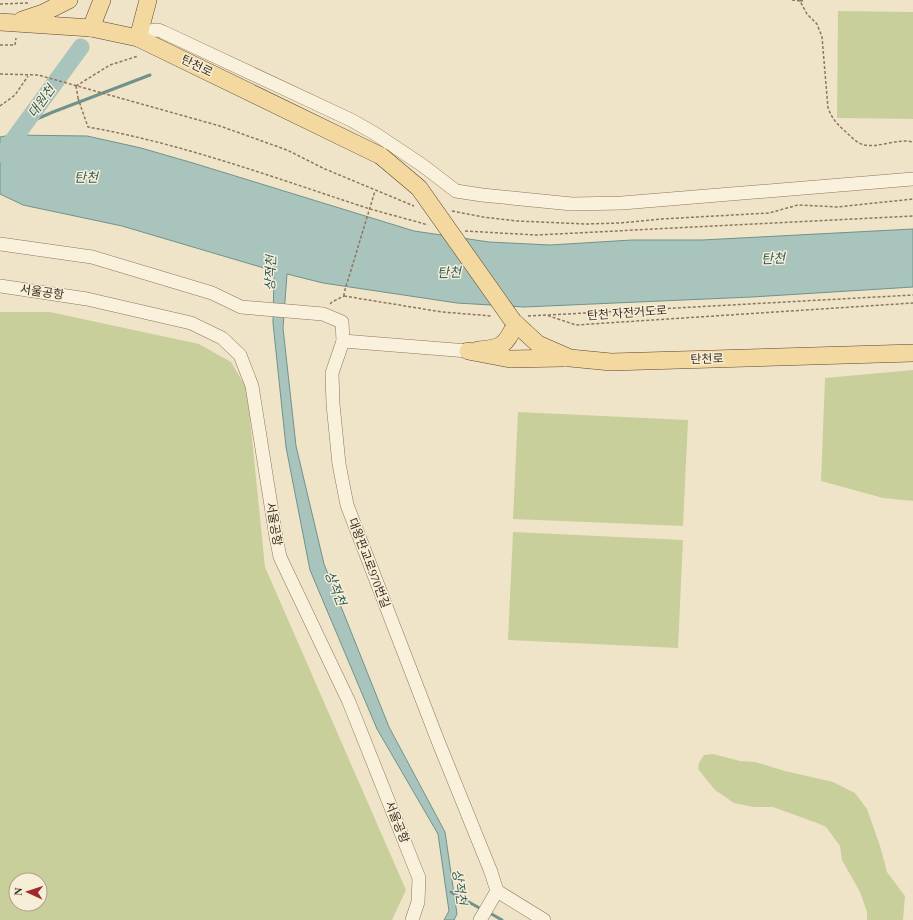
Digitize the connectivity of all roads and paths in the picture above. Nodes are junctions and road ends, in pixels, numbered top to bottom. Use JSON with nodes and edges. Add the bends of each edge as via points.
{"nodes":[{"id":1,"x":69,"y":0,"type":"edge"},
{"id":2,"x":102,"y":0,"type":"edge"},
{"id":3,"x":148,"y":0,"type":"edge"},
{"id":4,"x":792,"y":0,"type":"edge"},
{"id":5,"x":805,"y":0,"type":"edge"},
{"id":6,"x":800,"y":1,"type":"edge"},
{"id":7,"x":28,"y":3,"type":"dead end"},
{"id":8,"x":0,"y":4,"type":"edge"},
{"id":9,"x":9,"y":28,"type":"edge"},
{"id":10,"x":91,"y":28,"type":"junction"},
{"id":11,"x":138,"y":35,"type":"junction"},
{"id":12,"x":0,"y":45,"type":"edge"},
{"id":13,"x":138,"y":56,"type":"dead end"},
{"id":14,"x":0,"y":74,"type":"edge"},
{"id":15,"x":29,"y":75,"type":"junction"},
{"id":16,"x":76,"y":86,"type":"junction"},
{"id":17,"x":112,"y":95,"type":"dead end"},
{"id":18,"x":0,"y":106,"type":"edge"},
{"id":19,"x":81,"y":107,"type":"dead end"},
{"id":20,"x":913,"y":142,"type":"edge"},
{"id":21,"x":913,"y":179,"type":"edge"},
{"id":22,"x":375,"y":190,"type":"dead end"},
{"id":23,"x":0,"y":244,"type":"edge"},
{"id":24,"x":0,"y":286,"type":"edge"},
{"id":25,"x":913,"y":295,"type":"edge"},
{"id":26,"x":344,"y":296,"type":"junction"},
{"id":27,"x":913,"y":303,"type":"edge"},
{"id":28,"x":323,"y":314,"type":"junction"},
{"id":29,"x":546,"y":315,"type":"junction"},
{"id":30,"x":493,"y":316,"type":"dead end"},
{"id":31,"x":517,"y":321,"type":"junction"},
{"id":32,"x":343,"y":341,"type":"junction"},
{"id":33,"x":468,"y":351,"type":"junction"},
{"id":34,"x":913,"y":353,"type":"edge"},
{"id":35,"x":570,"y":358,"type":"junction"},
{"id":36,"x":497,"y":892,"type":"junction"},
{"id":37,"x":412,"y":920,"type":"edge"},
{"id":38,"x":481,"y":920,"type":"edge"},
{"id":39,"x":544,"y":920,"type":"edge"}],
"edges":[{"from":1,"to":9,"type":"main road"},
{"from":2,"to":10,"type":"main road"},
{"from":3,"to":11,"type":"main road"},
{"from":4,"to":6,"type":"path"},
{"from":5,"to":6,"type":"path"},
{"from":6,"to":20,"type":"path","via":[[807,14],[817,24],[822,37],[828,108],[832,118],[863,145],[906,140]]},
{"from":7,"to":8,"type":"path"},
{"from":9,"to":10,"type":"main road","name":"탄천로"},
{"from":9,"to":12,"type":"path","via":[[15,45]]},
{"from":10,"to":11,"type":"main road","name":"탄천로"},
{"from":11,"to":21,"type":"street","via":[[158,30],[352,120],[422,165],[456,191],[572,204],[622,203]]},
{"from":11,"to":31,"type":"main road","name":"탄천로","bridge":true,"via":[[381,156],[419,188]]},
{"from":13,"to":16,"type":"path","via":[[110,65]]},
{"from":14,"to":15,"type":"path"},
{"from":15,"to":16,"type":"path","via":[[38,75]]},
{"from":15,"to":18,"type":"path","via":[[15,95]]},
{"from":16,"to":17,"type":"path"},
{"from":16,"to":19,"type":"path","bridge":true},
{"from":22,"to":26,"type":"path"},
{"from":23,"to":28,"type":"street","via":[[92,258],[212,294],[241,307]]},
{"from":24,"to":37,"type":"street","name":"서울공항","via":[[87,299],[191,323],[222,338],[240,355],[252,386],[280,557],[349,702],[419,878],[418,902]]},
{"from":25,"to":29,"type":"path"},
{"from":26,"to":28,"type":"path","via":[[332,302]]},
{"from":26,"to":30,"type":"path","via":[[442,312]]},
{"from":27,"to":29,"type":"path","name":"탄천 자전거도로","via":[[576,325]]},
{"from":28,"to":32,"type":"street","via":[[342,322]]},
{"from":29,"to":31,"type":"path","name":"탄천 자전거도로"},
{"from":31,"to":33,"type":"main road","via":[[507,342],[493,348]]},
{"from":31,"to":35,"type":"main road","name":"탄천로","via":[[538,344]]},
{"from":32,"to":33,"type":"street"},
{"from":32,"to":36,"type":"street","name":"대왕판교로970번길","via":[[332,373],[339,464],[347,505]]},
{"from":33,"to":35,"type":"main road","via":[[510,359]]},
{"from":34,"to":35,"type":"main road","name":"탄천로","via":[[611,362]]},
{"from":36,"to":38,"type":"street"},
{"from":36,"to":39,"type":"street"}]}
